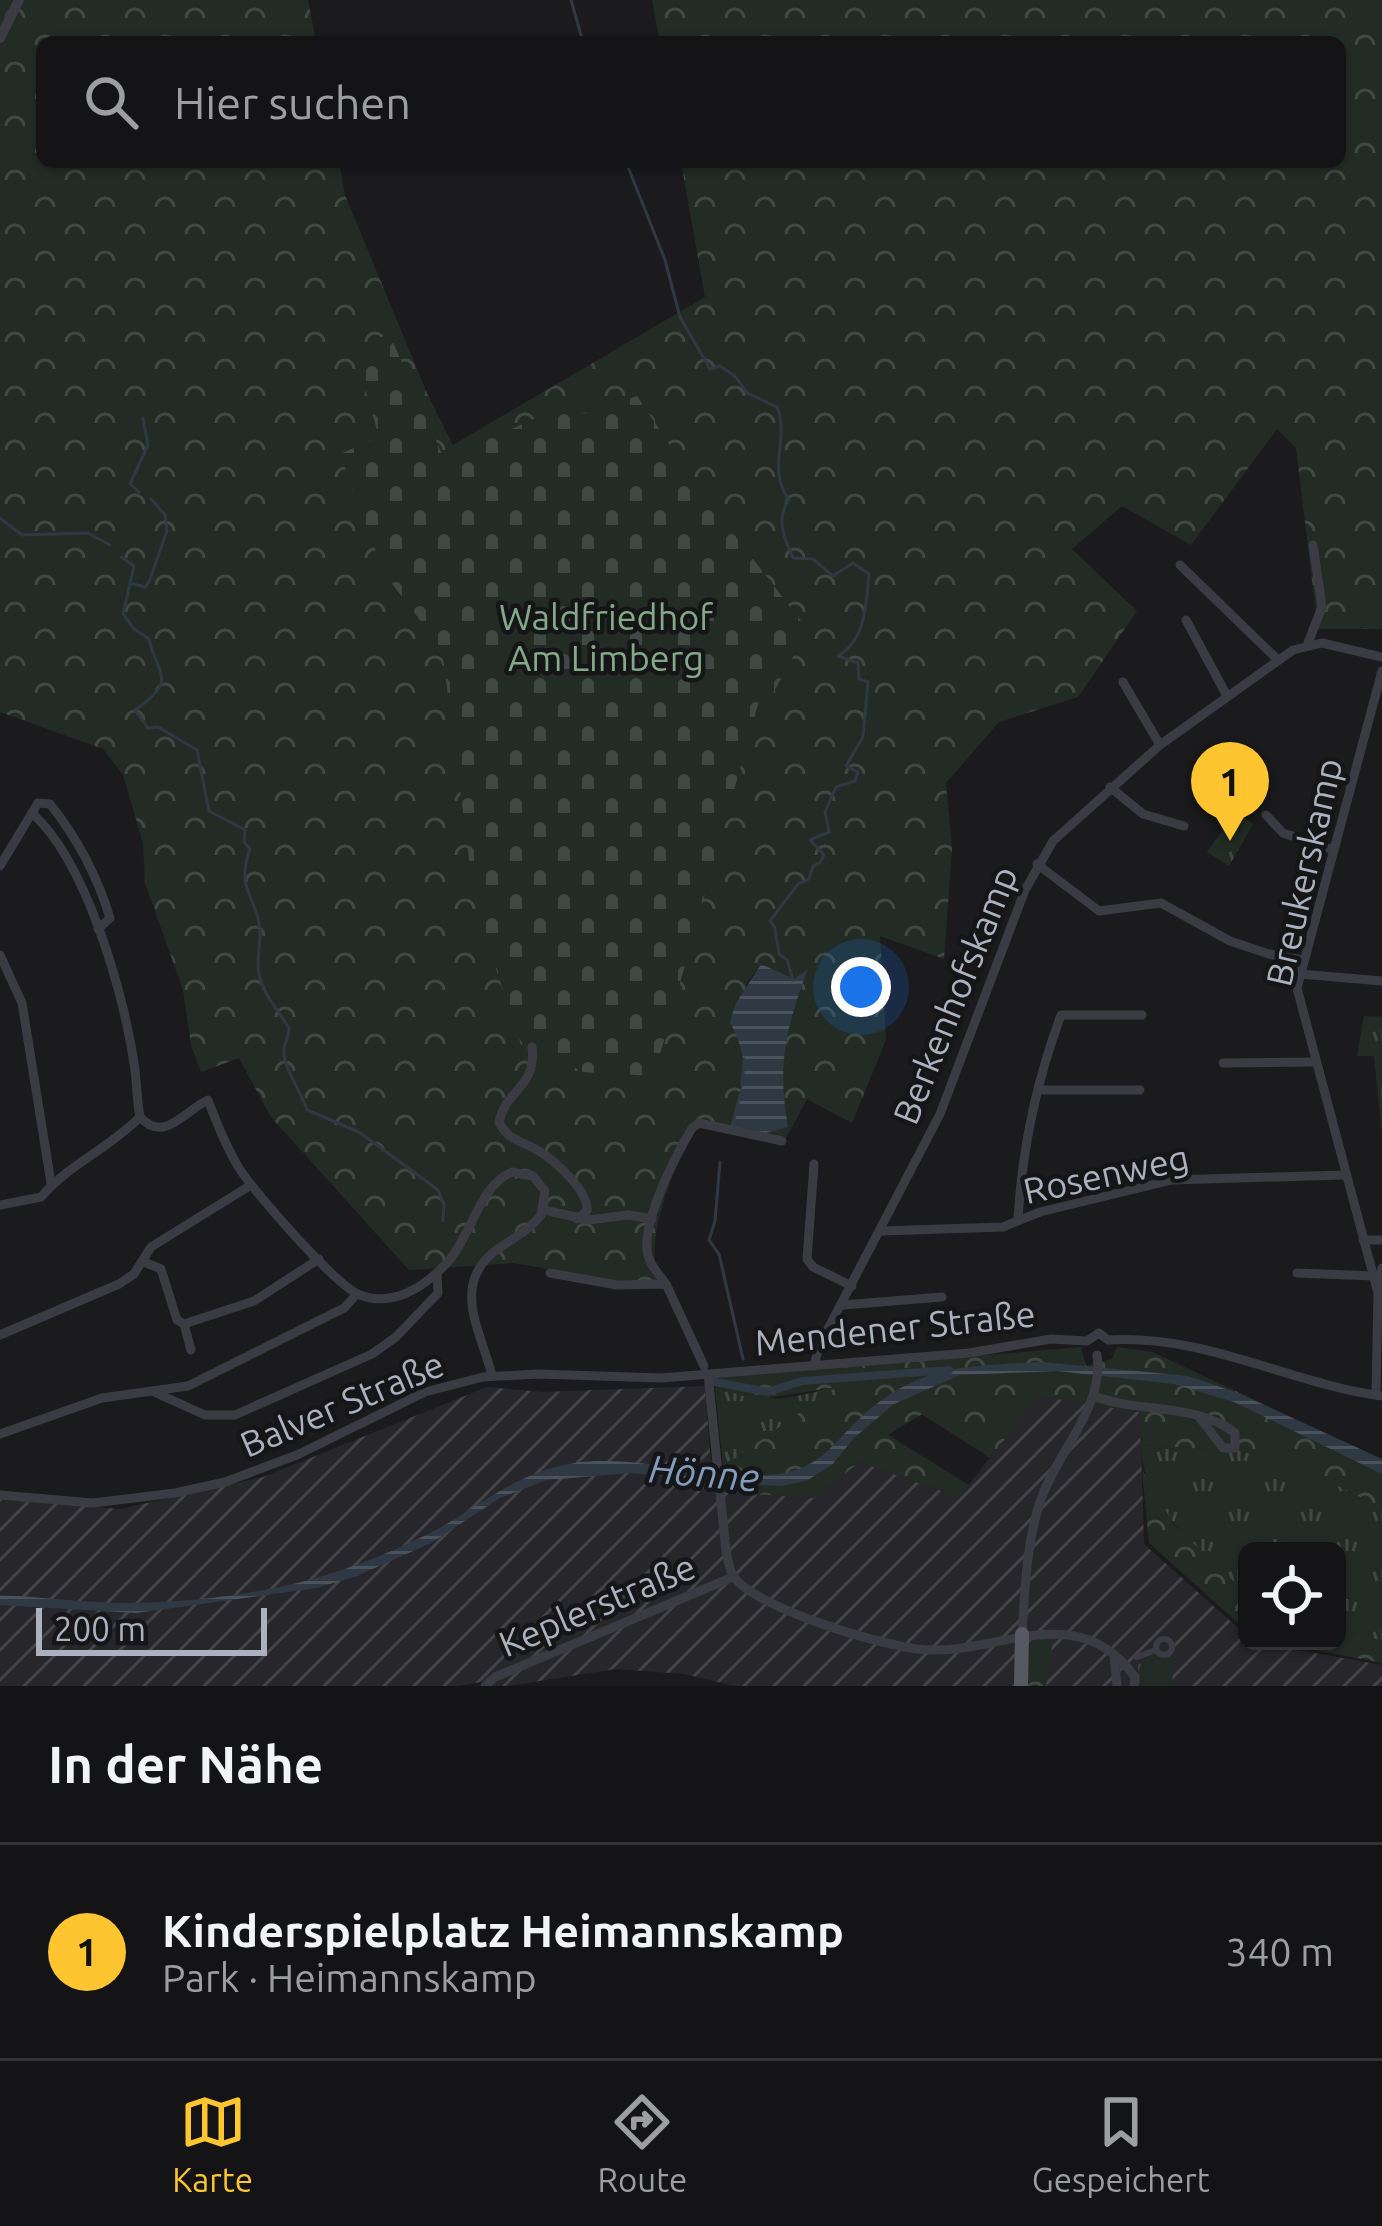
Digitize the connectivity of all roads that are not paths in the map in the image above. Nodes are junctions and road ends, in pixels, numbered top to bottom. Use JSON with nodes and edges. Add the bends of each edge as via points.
{"nodes":[{"id":1,"x":19,"y":0,"type":"edge"},
{"id":2,"x":0,"y":38,"type":"edge"},
{"id":3,"x":1312,"y":545,"type":"dead end"},
{"id":4,"x":1180,"y":566,"type":"dead end"},
{"id":5,"x":1186,"y":620,"type":"dead end"},
{"id":6,"x":1308,"y":643,"type":"junction"},
{"id":7,"x":1382,"y":657,"type":"edge"},
{"id":8,"x":1277,"y":659,"type":"junction"},
{"id":9,"x":1382,"y":671,"type":"edge"},
{"id":10,"x":1123,"y":682,"type":"dead end"},
{"id":11,"x":1226,"y":694,"type":"junction"},
{"id":12,"x":1160,"y":745,"type":"junction"},
{"id":13,"x":1110,"y":787,"type":"junction"},
{"id":14,"x":35,"y":808,"type":"junction"},
{"id":15,"x":1266,"y":814,"type":"dead end"},
{"id":16,"x":1184,"y":826,"type":"dead end"},
{"id":17,"x":1334,"y":850,"type":"junction"},
{"id":18,"x":1037,"y":864,"type":"junction"},
{"id":19,"x":0,"y":866,"type":"edge"},
{"id":20,"x":98,"y":928,"type":"junction"},
{"id":21,"x":0,"y":955,"type":"edge"},
{"id":22,"x":1304,"y":959,"type":"junction"},
{"id":23,"x":1300,"y":974,"type":"junction"},
{"id":24,"x":1382,"y":981,"type":"edge"},
{"id":25,"x":1142,"y":1015,"type":"dead end"},
{"id":26,"x":532,"y":1047,"type":"dead end"},
{"id":27,"x":1314,"y":1062,"type":"junction"},
{"id":28,"x":1223,"y":1063,"type":"dead end"},
{"id":29,"x":1039,"y":1090,"type":"junction"},
{"id":30,"x":1140,"y":1090,"type":"dead end"},
{"id":31,"x":140,"y":1117,"type":"junction"},
{"id":32,"x":782,"y":1141,"type":"dead end"},
{"id":33,"x":814,"y":1164,"type":"dead end"},
{"id":34,"x":1344,"y":1175,"type":"junction"},
{"id":35,"x":51,"y":1183,"type":"junction"},
{"id":36,"x":251,"y":1185,"type":"junction"},
{"id":37,"x":0,"y":1205,"type":"edge"},
{"id":38,"x":544,"y":1210,"type":"junction"},
{"id":39,"x":578,"y":1219,"type":"junction"},
{"id":40,"x":652,"y":1219,"type":"junction"},
{"id":41,"x":1018,"y":1219,"type":"junction"},
{"id":42,"x":881,"y":1231,"type":"junction"},
{"id":43,"x":1364,"y":1240,"type":"junction"},
{"id":44,"x":1382,"y":1240,"type":"edge"},
{"id":45,"x":320,"y":1259,"type":"junction"},
{"id":46,"x":144,"y":1262,"type":"junction"},
{"id":47,"x":1378,"y":1272,"type":"edge"},
{"id":48,"x":436,"y":1273,"type":"junction"},
{"id":49,"x":550,"y":1273,"type":"dead end"},
{"id":50,"x":1297,"y":1273,"type":"dead end"},
{"id":51,"x":666,"y":1284,"type":"junction"},
{"id":52,"x":852,"y":1286,"type":"junction"},
{"id":53,"x":356,"y":1294,"type":"junction"},
{"id":54,"x":942,"y":1298,"type":"dead end"},
{"id":55,"x":843,"y":1305,"type":"junction"},
{"id":56,"x":184,"y":1324,"type":"junction"},
{"id":57,"x":0,"y":1335,"type":"edge"},
{"id":58,"x":1108,"y":1340,"type":"junction"},
{"id":59,"x":1088,"y":1341,"type":"junction"},
{"id":60,"x":191,"y":1350,"type":"dead end"},
{"id":61,"x":1098,"y":1357,"type":"junction"},
{"id":62,"x":814,"y":1366,"type":"junction"},
{"id":63,"x":706,"y":1370,"type":"junction"},
{"id":64,"x":492,"y":1376,"type":"junction"},
{"id":65,"x":151,"y":1392,"type":"junction"},
{"id":66,"x":1094,"y":1396,"type":"junction"},
{"id":67,"x":1379,"y":1396,"type":"edge"},
{"id":68,"x":1200,"y":1418,"type":"dead end"},
{"id":69,"x":0,"y":1434,"type":"edge"},
{"id":70,"x":0,"y":1495,"type":"edge"},
{"id":71,"x":733,"y":1577,"type":"junction"},
{"id":72,"x":1022,"y":1634,"type":"junction"},
{"id":73,"x":1156,"y":1650,"type":"dead end"},
{"id":74,"x":1114,"y":1657,"type":"junction"},
{"id":75,"x":1137,"y":1657,"type":"dead end"},
{"id":76,"x":485,"y":1686,"type":"edge"},
{"id":77,"x":1021,"y":1686,"type":"edge"},
{"id":78,"x":1117,"y":1686,"type":"edge"},
{"id":79,"x":1134,"y":1686,"type":"edge"}],
"edges":[{"from":1,"to":2,"type":"street"},
{"from":3,"to":6,"type":"street","via":[[1322,607]]},
{"from":4,"to":8,"type":"street"},
{"from":5,"to":11,"type":"street"},
{"from":6,"to":7,"type":"street"},
{"from":6,"to":8,"type":"street","name":"Berkenhofskamp"},
{"from":8,"to":11,"type":"street","name":"Berkenhofskamp"},
{"from":9,"to":17,"type":"street","name":"Breukerskamp"},
{"from":10,"to":12,"type":"street"},
{"from":11,"to":12,"type":"street","name":"Berkenhofskamp"},
{"from":12,"to":13,"type":"street","name":"Berkenhofskamp"},
{"from":13,"to":16,"type":"street","via":[[1143,814]]},
{"from":13,"to":18,"type":"street","name":"Berkenhofskamp"},
{"from":14,"to":19,"type":"street"},
{"from":14,"to":20,"type":"street","via":[[66,852]]},
{"from":14,"to":20,"type":"street","via":[[50,804],[92,869],[110,918]]},
{"from":15,"to":17,"type":"street","via":[[1283,832]]},
{"from":17,"to":22,"type":"street","name":"Breukerskamp"},
{"from":18,"to":22,"type":"street","via":[[1099,910],[1161,903],[1248,948]]},
{"from":18,"to":42,"type":"street","name":"Berkenhofskamp","via":[[940,1114]]},
{"from":20,"to":31,"type":"street","via":[[130,1042]]},
{"from":21,"to":35,"type":"street","via":[[22,1003]]},
{"from":22,"to":23,"type":"street","name":"Breukerskamp"},
{"from":23,"to":24,"type":"street"},
{"from":23,"to":27,"type":"street","name":"Breukerskamp","via":[[1298,1005]]},
{"from":25,"to":29,"type":"street","via":[[1061,1015]]},
{"from":26,"to":39,"type":"street","via":[[526,1084],[500,1122],[586,1197]]},
{"from":27,"to":28,"type":"street"},
{"from":27,"to":34,"type":"street","name":"Breukerskamp"},
{"from":29,"to":30,"type":"street"},
{"from":29,"to":41,"type":"street"},
{"from":31,"to":35,"type":"street"},
{"from":31,"to":36,"type":"street","via":[[164,1129],[208,1100]]},
{"from":32,"to":40,"type":"street","via":[[696,1124]]},
{"from":33,"to":52,"type":"street","via":[[807,1259]]},
{"from":34,"to":41,"type":"street","name":"Rosenweg","via":[[1172,1180]]},
{"from":34,"to":43,"type":"street","name":"Breukerskamp"},
{"from":35,"to":37,"type":"street","via":[[41,1197]]},
{"from":36,"to":45,"type":"street"},
{"from":36,"to":46,"type":"street","via":[[151,1247]]},
{"from":38,"to":39,"type":"street"},
{"from":38,"to":48,"type":"street","via":[[539,1181],[505,1174]]},
{"from":38,"to":64,"type":"street","via":[[488,1257],[472,1285],[472,1317]]},
{"from":39,"to":40,"type":"street"},
{"from":40,"to":51,"type":"street","via":[[647,1255]]},
{"from":41,"to":42,"type":"street","name":"Rosenweg","via":[[1003,1227]]},
{"from":42,"to":52,"type":"street","name":"Berkenhofskamp"},
{"from":43,"to":44,"type":"street"},
{"from":43,"to":47,"type":"street","name":"Breukerskamp"},
{"from":45,"to":53,"type":"street"},
{"from":45,"to":56,"type":"street","via":[[254,1301]]},
{"from":46,"to":56,"type":"street","via":[[160,1269]]},
{"from":46,"to":57,"type":"street","via":[[104,1292]]},
{"from":47,"to":50,"type":"street"},
{"from":47,"to":67,"type":"street","name":"Breukerskamp"},
{"from":48,"to":53,"type":"street","via":[[399,1296]]},
{"from":48,"to":65,"type":"street","via":[[438,1293],[380,1349],[235,1415],[205,1415]]},
{"from":49,"to":51,"type":"street"},
{"from":51,"to":63,"type":"street"},
{"from":52,"to":55,"type":"street","name":"Berkenhofskamp"},
{"from":53,"to":65,"type":"street","via":[[344,1308],[200,1382]]},
{"from":54,"to":55,"type":"street"},
{"from":55,"to":62,"type":"street","name":"Berkenhofskamp"},
{"from":56,"to":60,"type":"street"},
{"from":58,"to":59,"type":"street","name":"Mendener Straße","via":[[1099,1333]]},
{"from":58,"to":61,"type":"street"},
{"from":58,"to":67,"type":"street","name":"Mendener Straße","via":[[1216,1350]]},
{"from":59,"to":61,"type":"street","name":"Mendener Straße"},
{"from":59,"to":62,"type":"street","name":"Mendener Straße"},
{"from":61,"to":66,"type":"street"},
{"from":62,"to":63,"type":"street","name":"Mendener Straße"},
{"from":63,"to":64,"type":"street","name":"Balver Straße","via":[[633,1379]]},
{"from":63,"to":71,"type":"street"},
{"from":64,"to":70,"type":"street","name":"Balver Straße","via":[[425,1392],[225,1482],[117,1502]]},
{"from":65,"to":69,"type":"street","via":[[93,1400]]},
{"from":66,"to":68,"type":"street"},
{"from":66,"to":72,"type":"street","via":[[1040,1504]]},
{"from":71,"to":72,"type":"street","via":[[782,1609],[903,1647],[954,1649]]},
{"from":71,"to":76,"type":"street","name":"Keplerstraße"},
{"from":72,"to":74,"type":"street","via":[[1053,1631]]},
{"from":72,"to":77,"type":"main road"},
{"from":73,"to":75,"type":"street"},
{"from":74,"to":78,"type":"street"},
{"from":74,"to":79,"type":"street","via":[[1132,1672]]}]}
